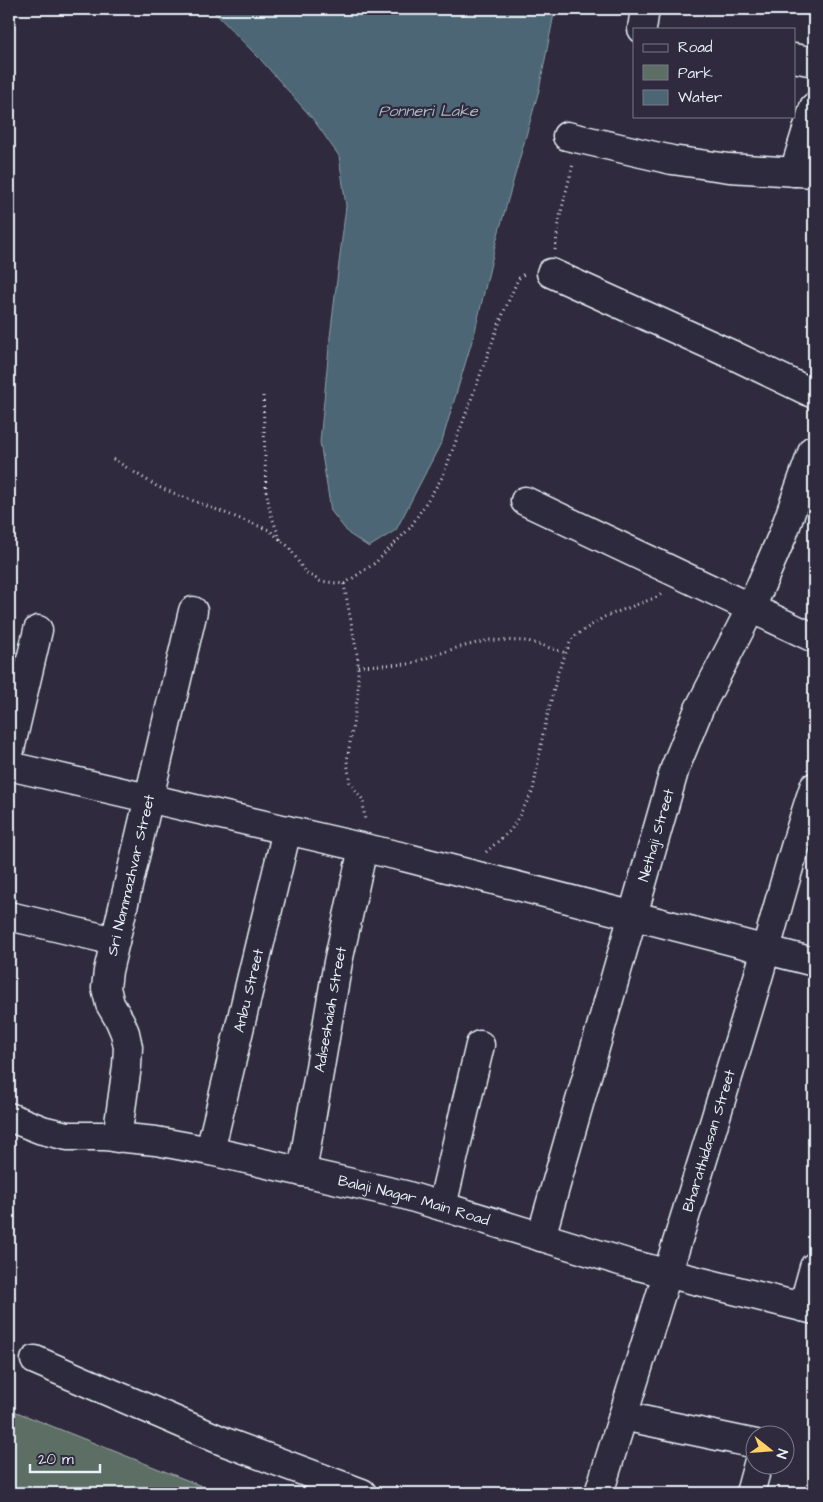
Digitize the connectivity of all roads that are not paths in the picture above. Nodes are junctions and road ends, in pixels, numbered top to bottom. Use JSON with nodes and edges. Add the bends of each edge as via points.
{"nodes":[{"id":1,"x":645,"y":9,"type":"edge"},
{"id":2,"x":642,"y":28,"type":"edge"},
{"id":3,"x":796,"y":58,"type":"edge"},
{"id":4,"x":814,"y":62,"type":"edge"},
{"id":5,"x":814,"y":108,"type":"edge"},
{"id":6,"x":573,"y":138,"type":"road end"},
{"id":7,"x":804,"y":172,"type":"edge"},
{"id":8,"x":551,"y":273,"type":"road end"},
{"id":9,"x":814,"y":394,"type":"edge"},
{"id":10,"x":813,"y":450,"type":"edge"},
{"id":11,"x":524,"y":501,"type":"dead end"},
{"id":12,"x":752,"y":608,"type":"junction"},
{"id":13,"x":193,"y":611,"type":"dead end"},
{"id":14,"x":38,"y":630,"type":"dead end"},
{"id":15,"x":814,"y":638,"type":"edge"},
{"id":16,"x":9,"y":754,"type":"edge"},
{"id":17,"x":9,"y":766,"type":"edge"},
{"id":18,"x":814,"y":787,"type":"edge"},
{"id":19,"x":150,"y":797,"type":"junction"},
{"id":20,"x":286,"y":830,"type":"junction"},
{"id":21,"x":363,"y":848,"type":"junction"},
{"id":22,"x":9,"y":916,"type":"edge"},
{"id":23,"x":633,"y":916,"type":"junction"},
{"id":24,"x":115,"y":940,"type":"junction"},
{"id":25,"x":766,"y":950,"type":"junction"},
{"id":26,"x":814,"y":962,"type":"edge"},
{"id":27,"x":480,"y":1045,"type":"dead end"},
{"id":28,"x":9,"y":1117,"type":"edge"},
{"id":29,"x":116,"y":1138,"type":"junction"},
{"id":30,"x":210,"y":1151,"type":"junction"},
{"id":31,"x":302,"y":1172,"type":"junction"},
{"id":32,"x":442,"y":1206,"type":"junction"},
{"id":33,"x":541,"y":1237,"type":"junction"},
{"id":34,"x":814,"y":1267,"type":"edge"},
{"id":35,"x":669,"y":1273,"type":"junction"},
{"id":36,"x":808,"y":1308,"type":"edge"},
{"id":37,"x":36,"y":1360,"type":"dead end"},
{"id":38,"x":624,"y":1416,"type":"junction"},
{"id":39,"x":746,"y":1442,"type":"edge"},
{"id":40,"x":755,"y":1474,"type":"edge"},
{"id":41,"x":362,"y":1493,"type":"edge"},
{"id":42,"x":599,"y":1493,"type":"edge"},
{"id":43,"x":750,"y":1493,"type":"edge"}],
"edges":[{"from":1,"to":2,"type":"street"},
{"from":3,"to":4,"type":"street"},
{"from":5,"to":7,"type":"street"},
{"from":6,"to":7,"type":"street","via":[[672,160],[729,168]]},
{"from":8,"to":9,"type":"street"},
{"from":10,"to":12,"type":"street","name":"Nethaji Street"},
{"from":11,"to":12,"type":"street"},
{"from":12,"to":15,"type":"street"},
{"from":12,"to":23,"type":"street","name":"Nethaji Street","via":[[699,710],[675,768]]},
{"from":13,"to":19,"type":"street","name":"Sri Nammazhvar Street"},
{"from":14,"to":16,"type":"street"},
{"from":17,"to":19,"type":"street"},
{"from":18,"to":25,"type":"street","name":"Bharathidasan Street"},
{"from":19,"to":20,"type":"street"},
{"from":19,"to":24,"type":"street","name":"Sri Nammazhvar Street"},
{"from":20,"to":21,"type":"street"},
{"from":20,"to":30,"type":"street","name":"Anbu Street"},
{"from":21,"to":23,"type":"street"},
{"from":21,"to":31,"type":"street","name":"Adiseshaiah Street","via":[[338,962]]},
{"from":22,"to":24,"type":"street"},
{"from":23,"to":25,"type":"street"},
{"from":23,"to":33,"type":"street","name":"Nethaji Street"},
{"from":24,"to":29,"type":"street","name":"Sri Nammazhvar Street","via":[[106,988],[128,1047]]},
{"from":25,"to":26,"type":"street"},
{"from":25,"to":35,"type":"street","name":"Bharathidasan Street"},
{"from":27,"to":32,"type":"street"},
{"from":28,"to":29,"type":"street","name":"Balaji Nagar Main Road","via":[[67,1136]]},
{"from":29,"to":30,"type":"street","name":"Balaji Nagar Main Road","via":[[156,1141]]},
{"from":30,"to":31,"type":"street","name":"Balaji Nagar Main Road"},
{"from":31,"to":32,"type":"street","name":"Balaji Nagar Main Road","via":[[405,1194]]},
{"from":32,"to":33,"type":"street","name":"Balaji Nagar Main Road"},
{"from":33,"to":35,"type":"street","name":"Balaji Nagar Main Road"},
{"from":34,"to":36,"type":"street"},
{"from":35,"to":36,"type":"street","name":"Balaji Nagar Main Road"},
{"from":35,"to":38,"type":"street","name":"Bharathidasan Street"},
{"from":37,"to":41,"type":"street","via":[[225,1442]]},
{"from":38,"to":39,"type":"street"},
{"from":38,"to":42,"type":"street","name":"Bharathidasan Street"},
{"from":40,"to":43,"type":"street"}]}
